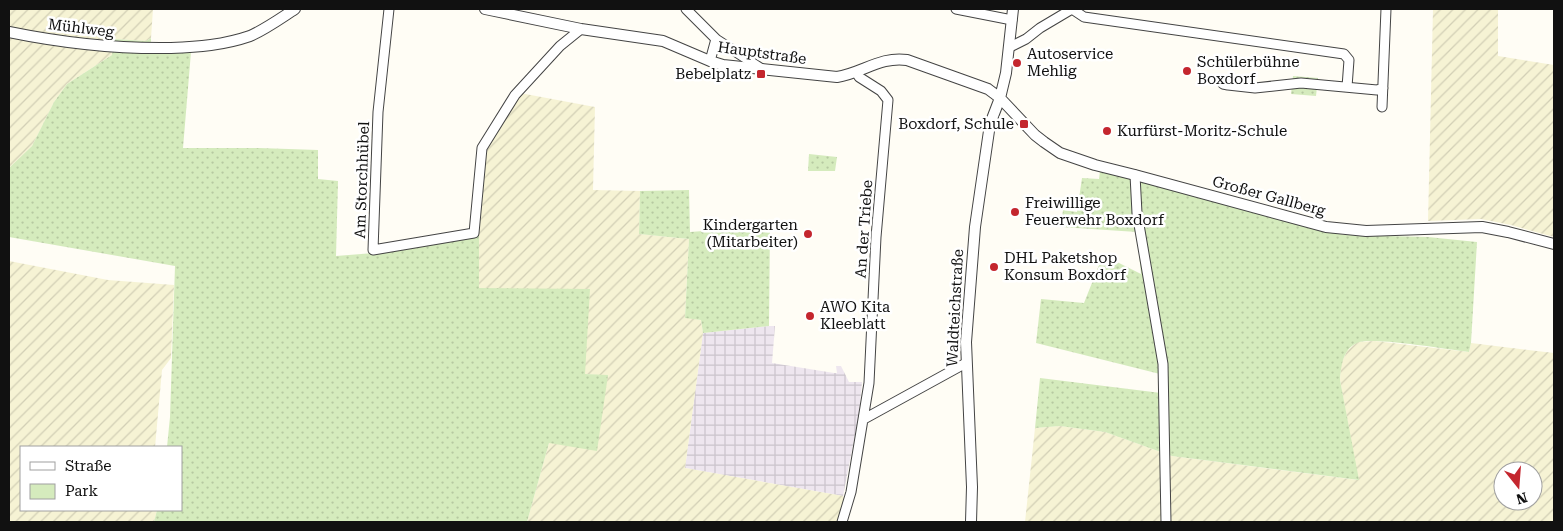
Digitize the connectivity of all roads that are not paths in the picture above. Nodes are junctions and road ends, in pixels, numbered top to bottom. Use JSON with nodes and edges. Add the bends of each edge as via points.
{"nodes":[{"id":1,"x":295,"y":9,"type":"edge"},
{"id":2,"x":389,"y":9,"type":"edge"},
{"id":3,"x":485,"y":9,"type":"edge"},
{"id":4,"x":686,"y":9,"type":"edge"},
{"id":5,"x":956,"y":9,"type":"edge"},
{"id":6,"x":1013,"y":9,"type":"edge"},
{"id":7,"x":1072,"y":9,"type":"edge"},
{"id":8,"x":1386,"y":9,"type":"edge"},
{"id":9,"x":1012,"y":20,"type":"junction"},
{"id":10,"x":581,"y":29,"type":"junction"},
{"id":11,"x":9,"y":32,"type":"edge"},
{"id":12,"x":716,"y":39,"type":"junction"},
{"id":13,"x":1010,"y":47,"type":"junction"},
{"id":14,"x":710,"y":61,"type":"junction"},
{"id":15,"x":764,"y":70,"type":"junction"},
{"id":16,"x":856,"y":72,"type":"junction"},
{"id":17,"x":1220,"y":80,"type":"dead end"},
{"id":18,"x":1347,"y":87,"type":"junction"},
{"id":19,"x":1383,"y":88,"type":"junction"},
{"id":20,"x":1000,"y":98,"type":"junction"},
{"id":21,"x":1382,"y":107,"type":"dead end"},
{"id":22,"x":1134,"y":174,"type":"junction"},
{"id":23,"x":1554,"y":244,"type":"edge"},
{"id":24,"x":966,"y":362,"type":"junction"},
{"id":25,"x":864,"y":416,"type":"junction"},
{"id":26,"x":842,"y":522,"type":"edge"},
{"id":27,"x":971,"y":522,"type":"edge"},
{"id":28,"x":1166,"y":522,"type":"edge"}],
"edges":[{"from":1,"to":11,"type":"street","name":"Mühlweg","via":[[251,35],[227,43],[195,47],[119,48]]},
{"from":2,"to":10,"type":"street","name":"Am Storchhübel","via":[[378,112],[373,250],[474,233],[482,148],[515,94],[560,46]]},
{"from":3,"to":10,"type":"street","name":"Hauptstraße"},
{"from":4,"to":12,"type":"street"},
{"from":5,"to":9,"type":"street"},
{"from":6,"to":9,"type":"street","name":"Waldteichstraße"},
{"from":7,"to":13,"type":"street"},
{"from":7,"to":18,"type":"street","via":[[1084,17],[1344,54],[1349,60]]},
{"from":8,"to":19,"type":"street"},
{"from":9,"to":13,"type":"street","name":"Waldteichstraße"},
{"from":10,"to":14,"type":"street","name":"Hauptstraße","via":[[663,41]]},
{"from":12,"to":14,"type":"street"},
{"from":12,"to":15,"type":"street"},
{"from":13,"to":20,"type":"street","name":"Waldteichstraße"},
{"from":14,"to":15,"type":"street","name":"Hauptstraße"},
{"from":15,"to":16,"type":"street","name":"Hauptstraße","via":[[837,76]]},
{"from":16,"to":20,"type":"street","name":"Hauptstraße","via":[[896,58],[988,88]]},
{"from":16,"to":25,"type":"street","name":"An der Triebe","via":[[888,100]]},
{"from":17,"to":18,"type":"street","via":[[1223,84],[1255,88],[1302,83]]},
{"from":18,"to":19,"type":"street"},
{"from":19,"to":21,"type":"street"},
{"from":20,"to":22,"type":"street","name":"Großer Gallberg","via":[[1034,135],[1060,153]]},
{"from":20,"to":24,"type":"street","name":"Waldteichstraße","via":[[990,124],[977,208]]},
{"from":22,"to":23,"type":"street","name":"Großer Gallberg","via":[[1326,227],[1366,231],[1482,227]]},
{"from":22,"to":28,"type":"street","via":[[1163,364]]},
{"from":24,"to":25,"type":"street"},
{"from":24,"to":27,"type":"street","name":"Waldteichstraße"},
{"from":25,"to":26,"type":"street","name":"An der Triebe"}]}
